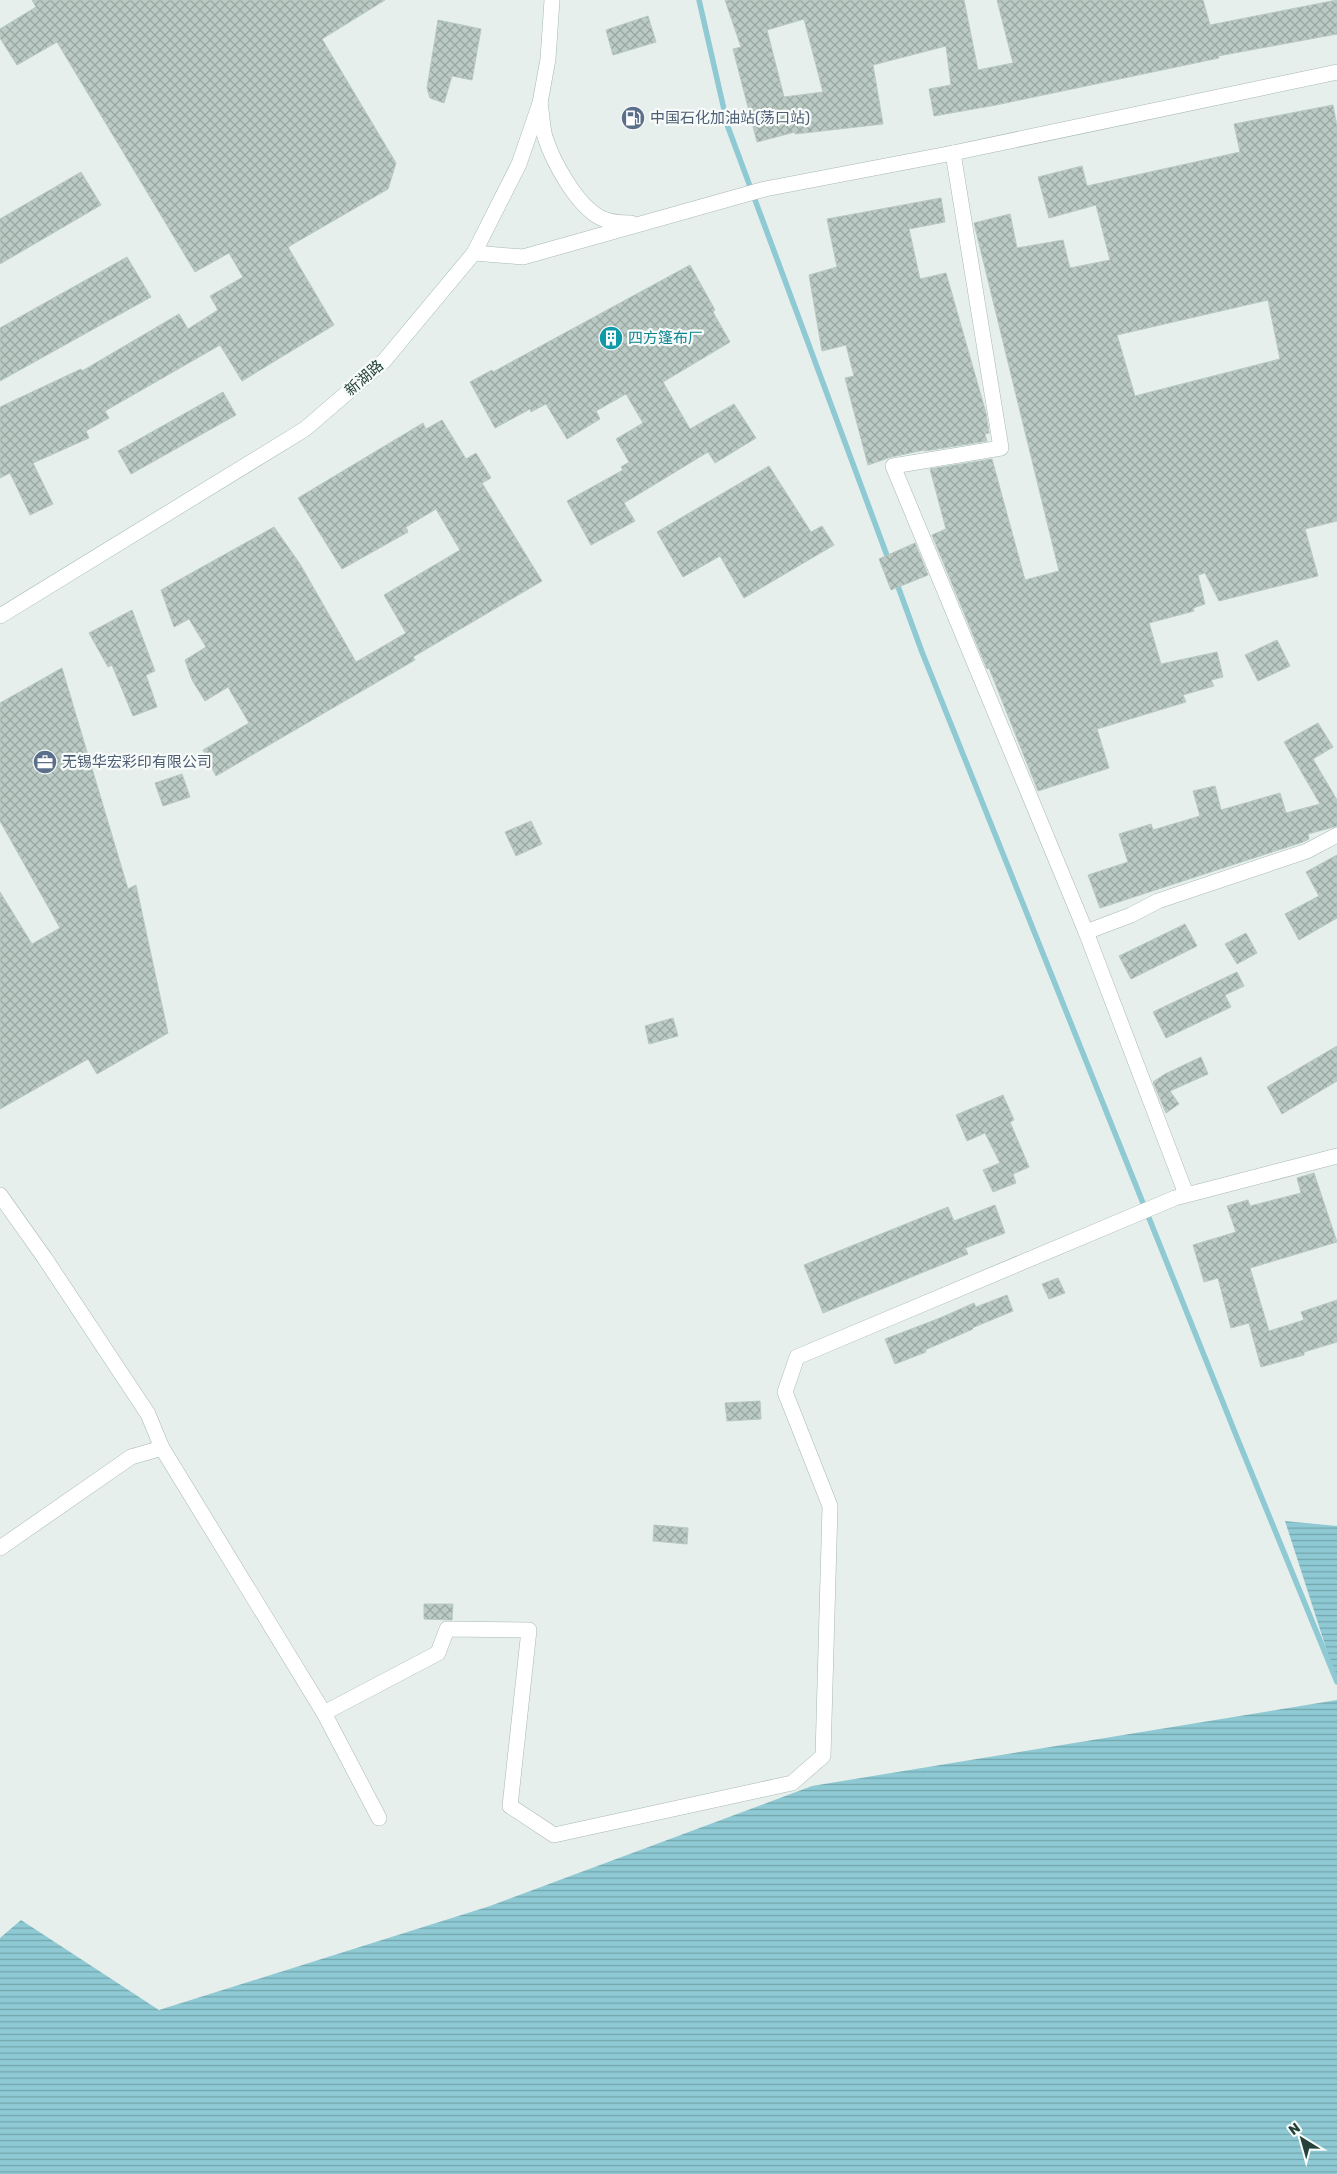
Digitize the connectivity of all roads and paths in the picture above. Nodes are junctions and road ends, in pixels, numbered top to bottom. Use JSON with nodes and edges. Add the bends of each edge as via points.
{"nodes":[{"id":1,"x":552,"y":0,"type":"edge"},
{"id":2,"x":1337,"y":72,"type":"edge"},
{"id":3,"x":540,"y":103,"type":"junction"},
{"id":4,"x":953,"y":153,"type":"junction"},
{"id":5,"x":645,"y":223,"type":"junction"},
{"id":6,"x":474,"y":253,"type":"junction"},
{"id":7,"x":0,"y":616,"type":"edge"},
{"id":8,"x":1337,"y":835,"type":"edge"},
{"id":9,"x":1086,"y":932,"type":"junction"},
{"id":10,"x":1337,"y":1156,"type":"edge"},
{"id":11,"x":0,"y":1195,"type":"edge"},
{"id":12,"x":1180,"y":1196,"type":"junction"},
{"id":13,"x":162,"y":1448,"type":"junction"},
{"id":14,"x":0,"y":1548,"type":"edge"},
{"id":15,"x":324,"y":1713,"type":"junction"},
{"id":16,"x":379,"y":1818,"type":"dead end"}],
"edges":[{"from":1,"to":3,"type":"street","name":"新湖路","via":[[548,59]]},
{"from":2,"to":4,"type":"street"},
{"from":3,"to":5,"type":"street","via":[[545,137],[570,187],[585,206],[601,218],[621,224]]},
{"from":3,"to":6,"type":"street","name":"新湖路","via":[[519,164]]},
{"from":4,"to":5,"type":"street","via":[[765,188]]},
{"from":4,"to":9,"type":"street","via":[[1001,448],[893,466]]},
{"from":5,"to":6,"type":"street","via":[[522,257]]},
{"from":6,"to":7,"type":"street","name":"新湖路","via":[[384,360],[305,429]]},
{"from":8,"to":9,"type":"street","via":[[1307,851],[1158,901]]},
{"from":9,"to":12,"type":"street"},
{"from":10,"to":12,"type":"street"},
{"from":11,"to":13,"type":"street","via":[[148,1414]]},
{"from":12,"to":15,"type":"street","via":[[797,1357],[785,1392],[830,1506],[823,1756],[792,1783],[554,1835],[510,1806],[529,1630],[447,1629],[438,1653]]},
{"from":13,"to":14,"type":"street","via":[[131,1456]]},
{"from":13,"to":15,"type":"street"},
{"from":15,"to":16,"type":"street"}]}
